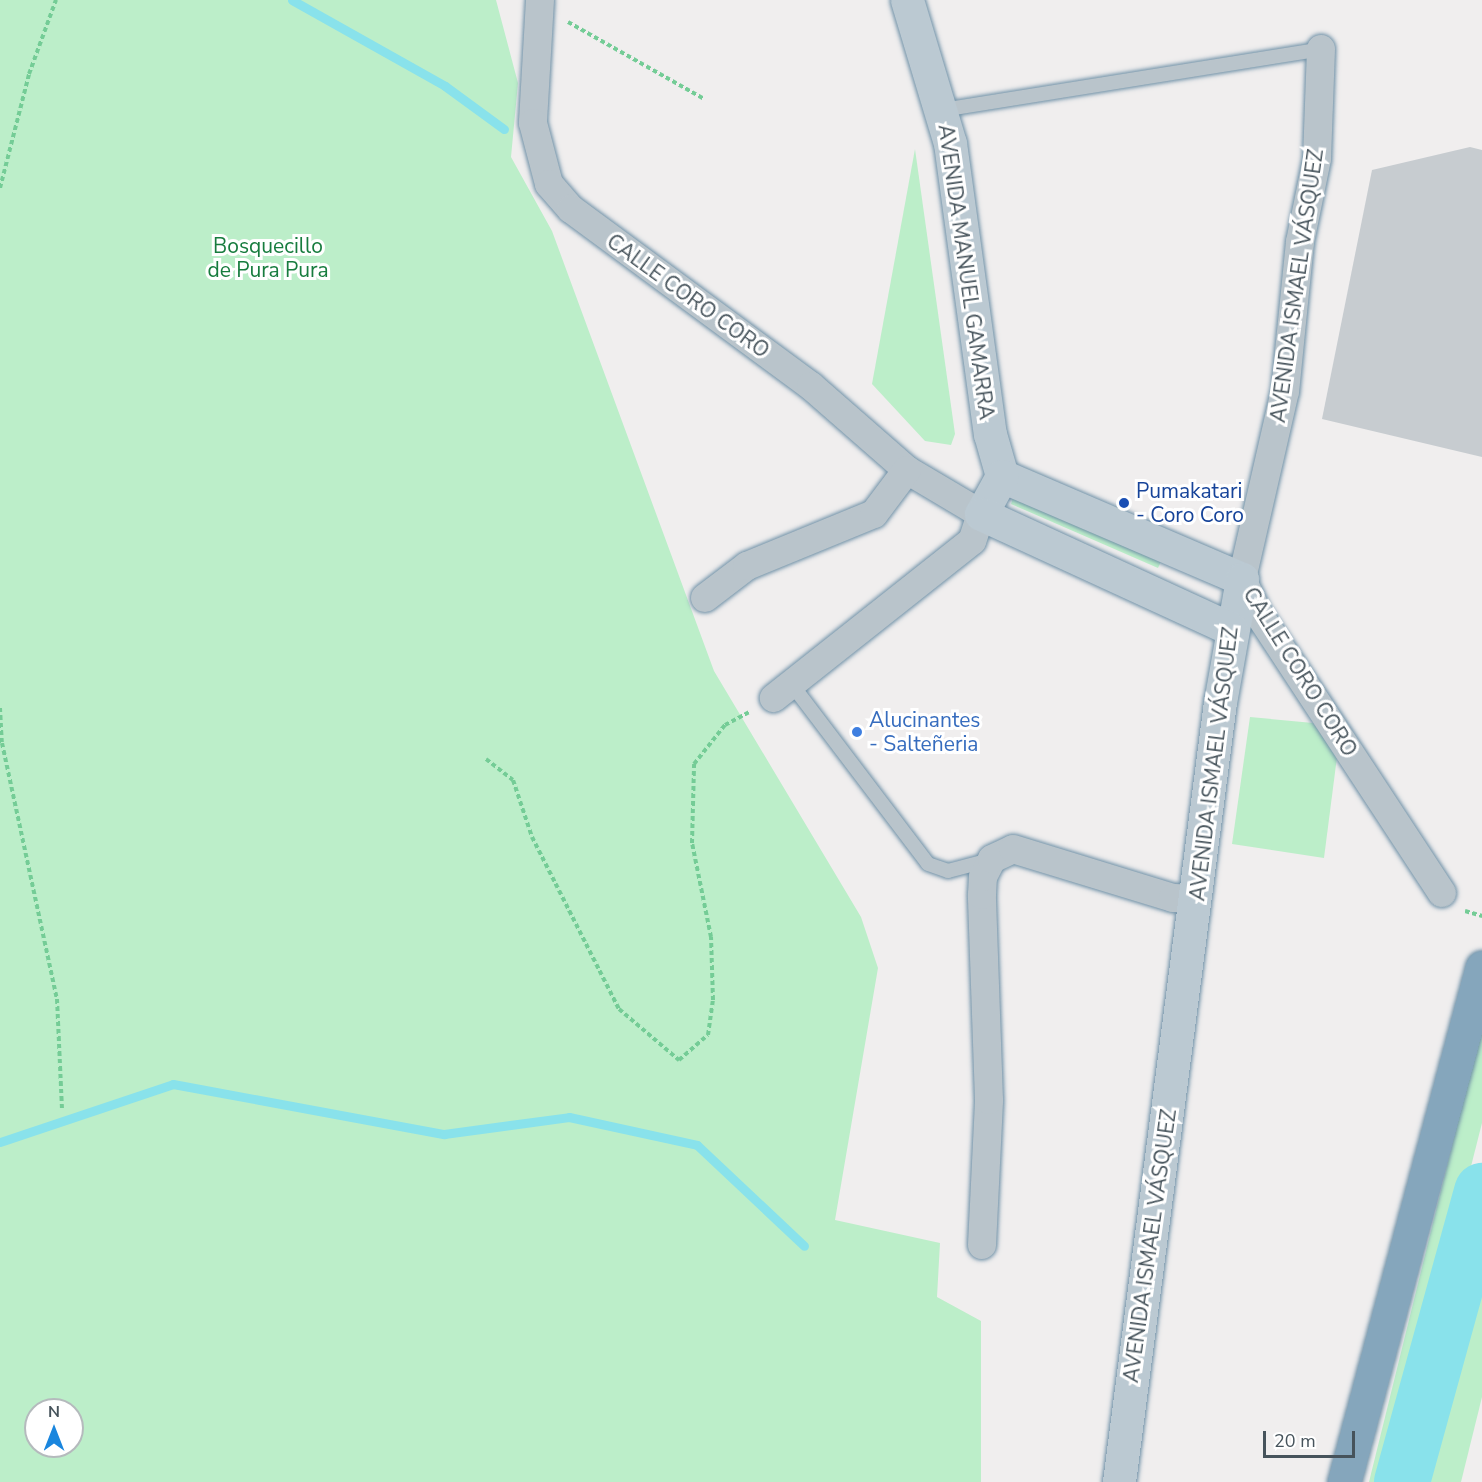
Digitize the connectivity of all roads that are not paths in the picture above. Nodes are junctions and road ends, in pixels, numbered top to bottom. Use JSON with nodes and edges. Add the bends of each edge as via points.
{"nodes":[{"id":1,"x":907,"y":0,"type":"edge"},
{"id":2,"x":539,"y":6,"type":"edge"},
{"id":3,"x":1321,"y":49,"type":"joint"},
{"id":4,"x":942,"y":110,"type":"junction"},
{"id":5,"x":907,"y":470,"type":"junction"},
{"id":6,"x":1002,"y":476,"type":"junction"},
{"id":7,"x":981,"y":514,"type":"junction"},
{"id":8,"x":1242,"y":579,"type":"junction"},
{"id":9,"x":705,"y":598,"type":"dead end"},
{"id":10,"x":1231,"y":629,"type":"junction"},
{"id":11,"x":783,"y":692,"type":"joint"},
{"id":12,"x":992,"y":859,"type":"junction"},
{"id":13,"x":1442,"y":893,"type":"dead end"},
{"id":14,"x":1196,"y":899,"type":"junction"},
{"id":15,"x":1482,"y":967,"type":"edge"},
{"id":16,"x":982,"y":1245,"type":"dead end"},
{"id":17,"x":1119,"y":1482,"type":"edge"},
{"id":18,"x":1344,"y":1482,"type":"edge"}],
"edges":[{"from":1,"to":4,"type":"main road","name":"AVENIDA MANUEL GAMARRA"},
{"from":2,"to":5,"type":"street","name":"CALLE CORO CORO","via":[[533,123],[549,184],[571,209],[811,386]]},
{"from":3,"to":4,"type":"lane"},
{"from":3,"to":8,"type":"street","name":"AVENIDA ISMAEL VÁSQUEZ","via":[[1317,159],[1300,242],[1285,391]]},
{"from":4,"to":6,"type":"main road","name":"AVENIDA MANUEL GAMARRA","via":[[990,434]]},
{"from":5,"to":7,"type":"street","name":"CALLE CORO CORO"},
{"from":5,"to":9,"type":"street","via":[[874,514],[747,566]]},
{"from":6,"to":7,"type":"main road"},
{"from":6,"to":8,"type":"main road","name":"CALLE CORO CORO"},
{"from":7,"to":10,"type":"main road","name":"CALLE CORO CORO"},
{"from":7,"to":11,"type":"street","via":[[972,541]]},
{"from":8,"to":10,"type":"main road","name":"AVENIDA ISMAEL VÁSQUEZ"},
{"from":8,"to":13,"type":"street","name":"CALLE CORO CORO","via":[[1258,613]]},
{"from":10,"to":14,"type":"main road","name":"AVENIDA ISMAEL VÁSQUEZ"},
{"from":11,"to":12,"type":"lane","via":[[927,864],[948,871]]},
{"from":12,"to":14,"type":"street","via":[[1012,849],[1173,898]]},
{"from":12,"to":16,"type":"street","via":[[982,877],[989,1101]]},
{"from":14,"to":17,"type":"main road","name":"AVENIDA ISMAEL VÁSQUEZ"},
{"from":15,"to":18,"type":"highway"}]}
